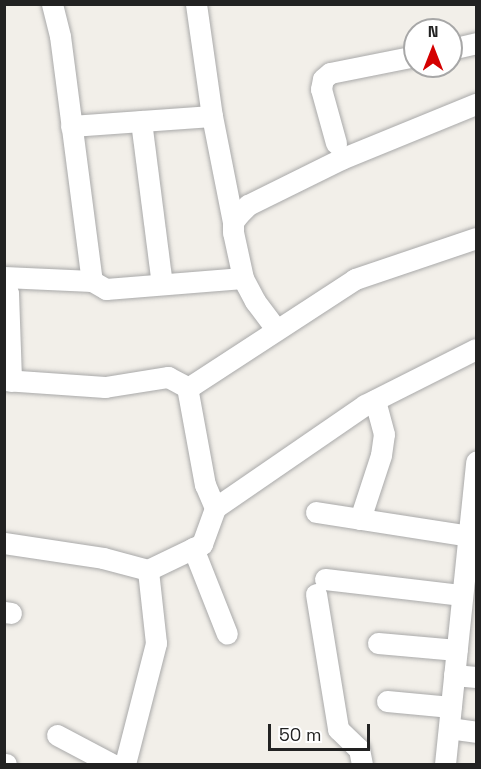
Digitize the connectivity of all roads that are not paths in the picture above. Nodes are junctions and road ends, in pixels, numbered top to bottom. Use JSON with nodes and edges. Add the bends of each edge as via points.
{"nodes":[{"id":1,"x":52,"y":4,"type":"edge"},
{"id":2,"x":196,"y":4,"type":"edge"},
{"id":3,"x":403,"y":58,"type":"edge"},
{"id":4,"x":477,"y":104,"type":"edge"},
{"id":5,"x":212,"y":116,"type":"junction"},
{"id":6,"x":141,"y":121,"type":"junction"},
{"id":7,"x":71,"y":126,"type":"junction"},
{"id":8,"x":336,"y":143,"type":"dead end"},
{"id":9,"x":233,"y":222,"type":"junction"},
{"id":10,"x":477,"y":238,"type":"edge"},
{"id":11,"x":4,"y":278,"type":"edge"},
{"id":12,"x":243,"y":278,"type":"junction"},
{"id":13,"x":92,"y":280,"type":"junction"},
{"id":14,"x":162,"y":284,"type":"junction"},
{"id":15,"x":4,"y":286,"type":"edge"},
{"id":16,"x":276,"y":329,"type":"junction"},
{"id":17,"x":477,"y":349,"type":"edge"},
{"id":18,"x":8,"y":380,"type":"edge"},
{"id":19,"x":187,"y":387,"type":"junction"},
{"id":20,"x":375,"y":400,"type":"junction"},
{"id":21,"x":477,"y":462,"type":"edge"},
{"id":22,"x":215,"y":508,"type":"junction"},
{"id":23,"x":316,"y":512,"type":"dead end"},
{"id":24,"x":360,"y":519,"type":"junction"},
{"id":25,"x":469,"y":536,"type":"junction"},
{"id":26,"x":4,"y":543,"type":"edge"},
{"id":27,"x":193,"y":548,"type":"junction"},
{"id":28,"x":471,"y":565,"type":"edge"},
{"id":29,"x":148,"y":570,"type":"junction"},
{"id":30,"x":466,"y":609,"type":"edge"},
{"id":31,"x":227,"y":634,"type":"dead end"},
{"id":32,"x":378,"y":643,"type":"dead end"},
{"id":33,"x":457,"y":650,"type":"junction"},
{"id":34,"x":454,"y":675,"type":"junction"},
{"id":35,"x":477,"y":677,"type":"edge"},
{"id":36,"x":387,"y":701,"type":"dead end"},
{"id":37,"x":450,"y":717,"type":"junction"},
{"id":38,"x":477,"y":732,"type":"edge"},
{"id":39,"x":57,"y":735,"type":"dead end"},
{"id":40,"x":112,"y":765,"type":"edge"},
{"id":41,"x":125,"y":765,"type":"edge"},
{"id":42,"x":362,"y":765,"type":"edge"},
{"id":43,"x":445,"y":765,"type":"edge"}],
"edges":[{"from":1,"to":7,"type":"street"},
{"from":2,"to":5,"type":"street"},
{"from":3,"to":8,"type":"street","via":[[330,73],[323,79],[321,89]]},
{"from":4,"to":9,"type":"street","via":[[341,159],[248,205]]},
{"from":5,"to":6,"type":"street"},
{"from":5,"to":9,"type":"street"},
{"from":6,"to":7,"type":"street"},
{"from":6,"to":14,"type":"street"},
{"from":7,"to":13,"type":"street"},
{"from":9,"to":12,"type":"street"},
{"from":10,"to":16,"type":"street","via":[[355,279]]},
{"from":11,"to":13,"type":"street"},
{"from":12,"to":14,"type":"street"},
{"from":12,"to":16,"type":"street"},
{"from":13,"to":14,"type":"street","via":[[106,289]]},
{"from":15,"to":18,"type":"street","via":[[8,293]]},
{"from":16,"to":19,"type":"street"},
{"from":17,"to":20,"type":"street"},
{"from":18,"to":19,"type":"street","via":[[105,387],[168,377]]},
{"from":19,"to":22,"type":"street","via":[[205,485]]},
{"from":20,"to":22,"type":"street"},
{"from":20,"to":24,"type":"street","via":[[384,434]]},
{"from":21,"to":25,"type":"street"},
{"from":22,"to":27,"type":"street","via":[[202,543]]},
{"from":23,"to":24,"type":"street"},
{"from":24,"to":25,"type":"street"},
{"from":25,"to":28,"type":"street"},
{"from":26,"to":29,"type":"street","via":[[103,558]]},
{"from":27,"to":29,"type":"street"},
{"from":27,"to":31,"type":"street"},
{"from":28,"to":30,"type":"street"},
{"from":29,"to":41,"type":"street","via":[[156,643]]},
{"from":30,"to":33,"type":"street"},
{"from":30,"to":42,"type":"street","via":[[321,586],[338,729],[359,749]]},
{"from":32,"to":33,"type":"street"},
{"from":33,"to":34,"type":"street"},
{"from":34,"to":35,"type":"street"},
{"from":34,"to":37,"type":"street"},
{"from":36,"to":37,"type":"street"},
{"from":37,"to":38,"type":"street"},
{"from":37,"to":43,"type":"street"},
{"from":39,"to":40,"type":"street"}]}
